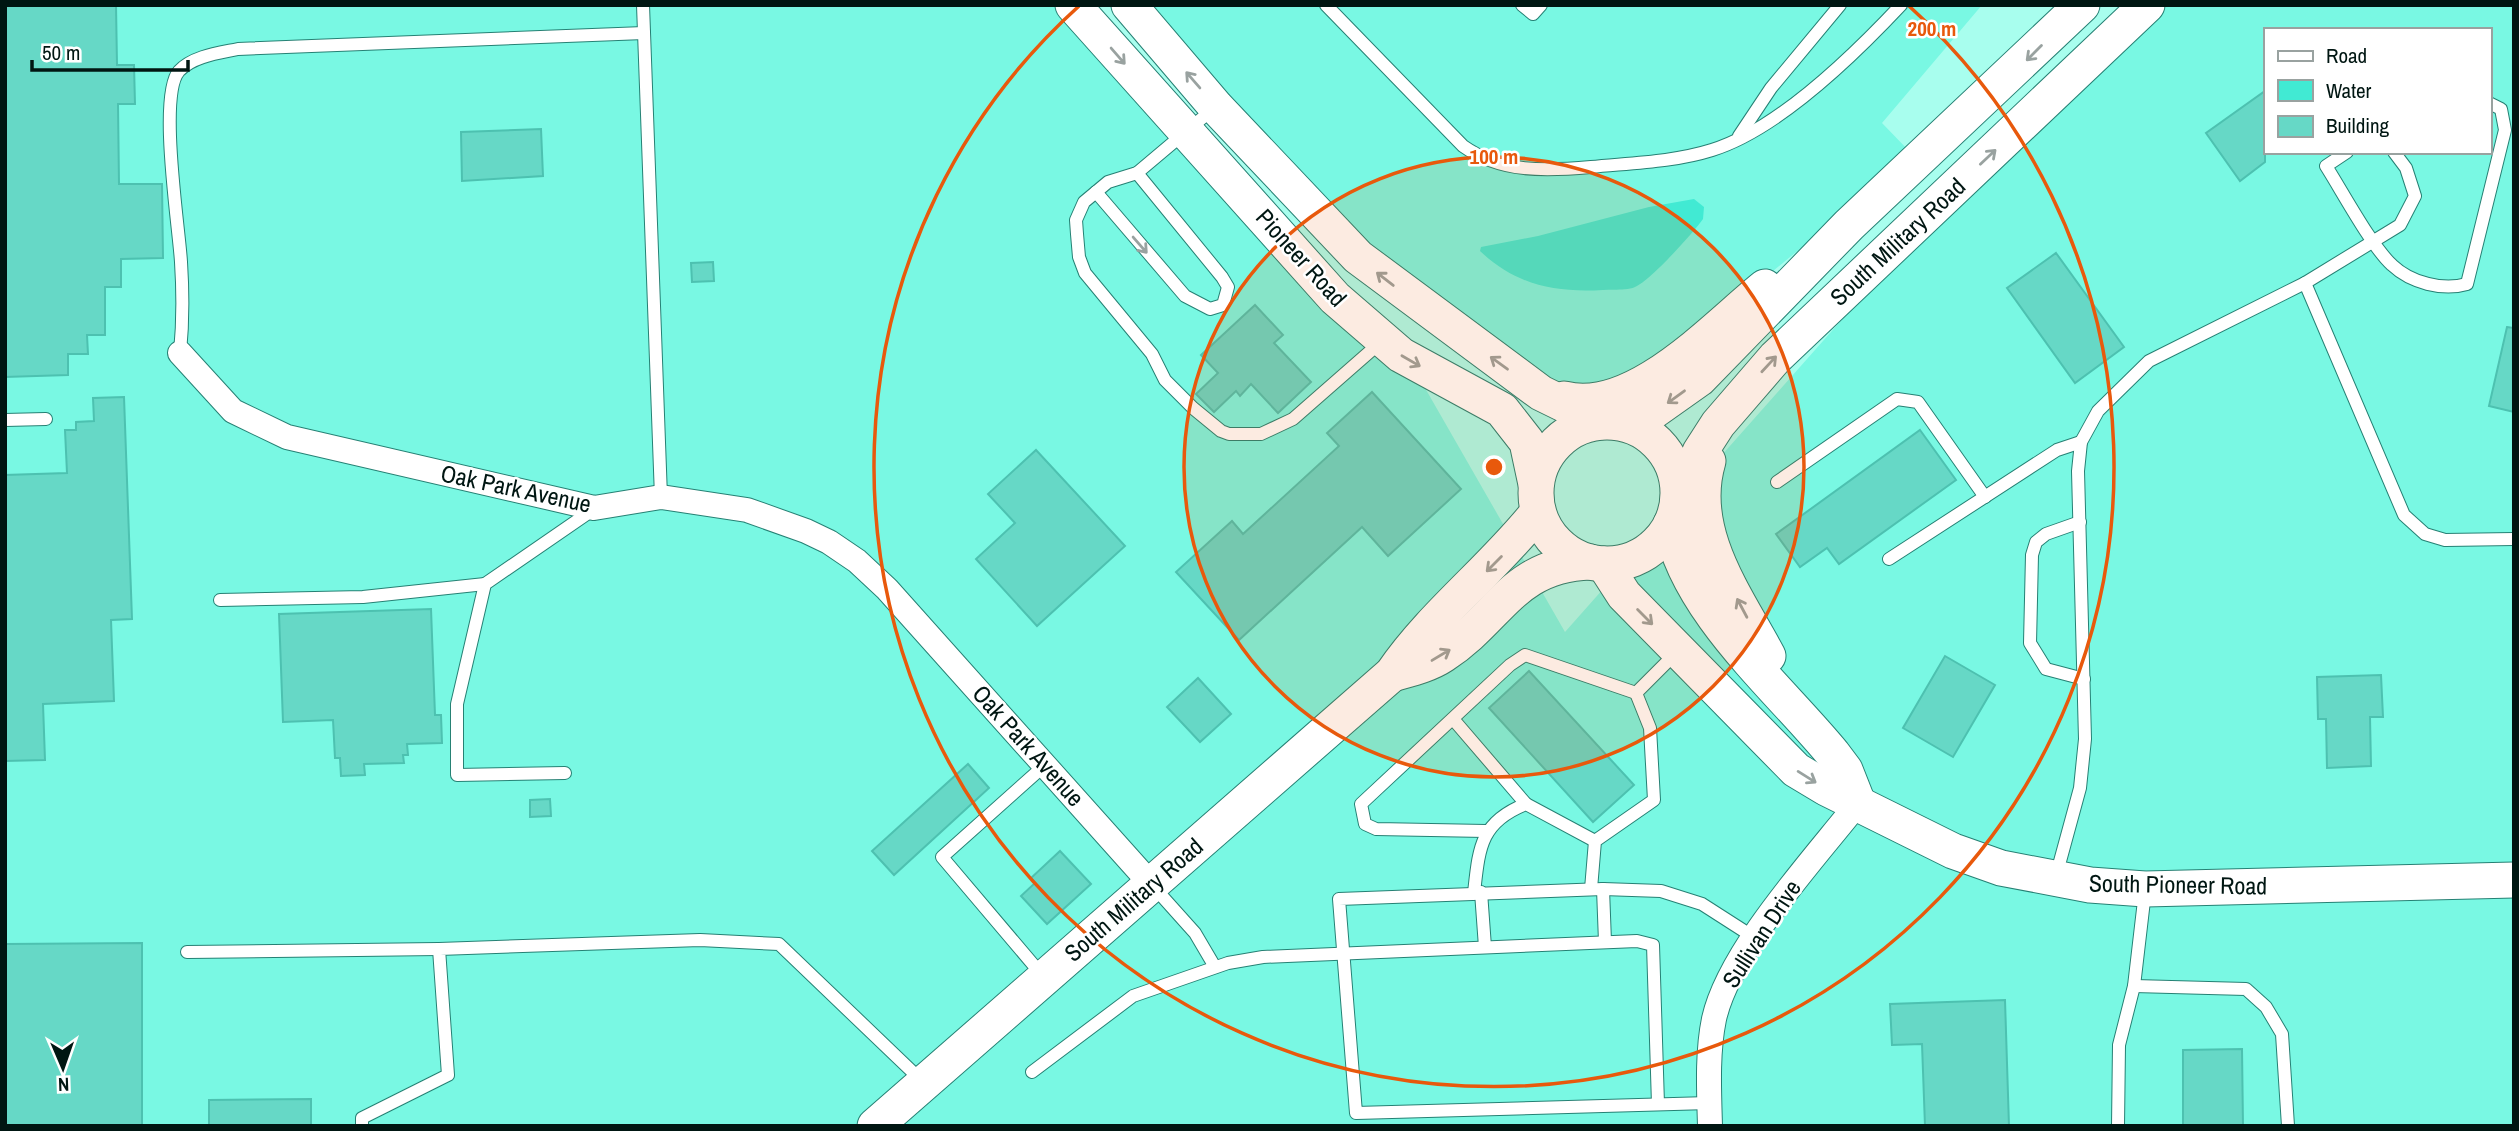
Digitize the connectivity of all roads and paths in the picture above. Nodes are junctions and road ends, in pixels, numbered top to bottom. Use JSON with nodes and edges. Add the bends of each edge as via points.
{"nodes":[{"id":1,"x":643,"y":5,"type":"edge"},
{"id":2,"x":1073,"y":5,"type":"edge"},
{"id":3,"x":1129,"y":5,"type":"edge"},
{"id":4,"x":1326,"y":5,"type":"edge"},
{"id":5,"x":1522,"y":5,"type":"edge"},
{"id":6,"x":1541,"y":5,"type":"edge"},
{"id":7,"x":1840,"y":5,"type":"edge"},
{"id":8,"x":1901,"y":5,"type":"edge"},
{"id":9,"x":2082,"y":5,"type":"edge"},
{"id":10,"x":2147,"y":5,"type":"edge"},
{"id":11,"x":644,"y":33,"type":"junction"},
{"id":12,"x":2491,"y":104,"type":"edge"},
{"id":13,"x":1216,"y":107,"type":"junction"},
{"id":14,"x":1185,"y":132,"type":"junction"},
{"id":15,"x":1737,"y":139,"type":"junction"},
{"id":16,"x":2344,"y":154,"type":"edge"},
{"id":17,"x":2396,"y":154,"type":"edge"},
{"id":18,"x":1137,"y":173,"type":"junction"},
{"id":19,"x":1096,"y":192,"type":"junction"},
{"id":20,"x":1849,"y":225,"type":"junction"},
{"id":21,"x":2375,"y":240,"type":"junction"},
{"id":22,"x":2305,"y":283,"type":"junction"},
{"id":23,"x":1381,"y":341,"type":"junction"},
{"id":24,"x":180,"y":353,"type":"joint"},
{"id":25,"x":1541,"y":393,"type":"junction"},
{"id":26,"x":1731,"y":408,"type":"junction"},
{"id":27,"x":5,"y":419,"type":"edge"},
{"id":28,"x":46,"y":419,"type":"dead end"},
{"id":29,"x":1608,"y":422,"type":"junction"},
{"id":30,"x":2081,"y":442,"type":"junction"},
{"id":31,"x":1777,"y":482,"type":"dead end"},
{"id":32,"x":661,"y":497,"type":"junction"},
{"id":33,"x":1985,"y":497,"type":"junction"},
{"id":34,"x":1537,"y":498,"type":"junction"},
{"id":35,"x":594,"y":508,"type":"junction"},
{"id":36,"x":1674,"y":513,"type":"junction"},
{"id":37,"x":2080,"y":522,"type":"junction"},
{"id":38,"x":2514,"y":539,"type":"edge"},
{"id":39,"x":1889,"y":559,"type":"dead end"},
{"id":40,"x":1597,"y":563,"type":"junction"},
{"id":41,"x":485,"y":584,"type":"junction"},
{"id":42,"x":219,"y":600,"type":"dead end"},
{"id":43,"x":1678,"y":651,"type":"junction"},
{"id":44,"x":1392,"y":674,"type":"junction"},
{"id":45,"x":2084,"y":679,"type":"junction"},
{"id":46,"x":1636,"y":693,"type":"junction"},
{"id":47,"x":1796,"y":712,"type":"junction"},
{"id":48,"x":1453,"y":719,"type":"junction"},
{"id":49,"x":1045,"y":765,"type":"junction"},
{"id":50,"x":565,"y":774,"type":"dead end"},
{"id":51,"x":1858,"y":803,"type":"junction"},
{"id":52,"x":1526,"y":804,"type":"junction"},
{"id":53,"x":1486,"y":831,"type":"junction"},
{"id":54,"x":1595,"y":841,"type":"junction"},
{"id":55,"x":2055,"y":880,"type":"junction"},
{"id":56,"x":2514,"y":880,"type":"edge"},
{"id":57,"x":1151,"y":884,"type":"junction"},
{"id":58,"x":2145,"y":888,"type":"junction"},
{"id":59,"x":1597,"y":889,"type":"junction"},
{"id":60,"x":1477,"y":893,"type":"junction"},
{"id":61,"x":1755,"y":938,"type":"junction"},
{"id":62,"x":1605,"y":942,"type":"junction"},
{"id":63,"x":1485,"y":947,"type":"junction"},
{"id":64,"x":439,"y":949,"type":"junction"},
{"id":65,"x":187,"y":952,"type":"dead end"},
{"id":66,"x":1343,"y":953,"type":"junction"},
{"id":67,"x":1215,"y":967,"type":"junction"},
{"id":68,"x":1044,"y":978,"type":"junction"},
{"id":69,"x":2134,"y":986,"type":"junction"},
{"id":70,"x":1032,"y":1072,"type":"dead end"},
{"id":71,"x":924,"y":1083,"type":"junction"},
{"id":72,"x":1658,"y":1104,"type":"junction"},
{"id":73,"x":1710,"y":1114,"type":"edge"},
{"id":74,"x":362,"y":1126,"type":"edge"},
{"id":75,"x":875,"y":1126,"type":"edge"},
{"id":76,"x":2118,"y":1126,"type":"edge"},
{"id":77,"x":2288,"y":1126,"type":"edge"}],
"edges":[{"from":1,"to":11,"type":"lane"},
{"from":2,"to":14,"type":"main road","name":"Pioneer Road","one_way":true},
{"from":13,"to":3,"type":"main road","name":"Pioneer Road","one_way":true},
{"from":4,"to":15,"type":"lane","via":[[1451,135],[1493,162],[1571,169],[1701,153]]},
{"from":5,"to":6,"type":"lane","via":[[1533,14]]},
{"from":7,"to":15,"type":"lane","via":[[1771,88]]},
{"from":8,"to":15,"type":"lane","via":[[1829,76]]},
{"from":9,"to":20,"type":"main road","name":"South Military Road","one_way":true},
{"from":26,"to":10,"type":"main road","name":"South Military Road","one_way":true,"via":[[1775,358]]},
{"from":11,"to":24,"type":"lane","via":[[238,48],[196,59],[177,72],[171,98],[171,149],[182,275]]},
{"from":11,"to":32,"type":"lane"},
{"from":12,"to":21,"type":"lane","via":[[2501,109],[2505,130],[2467,284],[2449,289],[2413,278],[2391,265]]},
{"from":13,"to":14,"type":"lane"},
{"from":25,"to":13,"type":"main road","name":"Pioneer Road","one_way":true,"via":[[1358,257]]},
{"from":14,"to":18,"type":"lane"},
{"from":14,"to":23,"type":"main road","name":"Pioneer Road","via":[[1335,298]]},
{"from":16,"to":21,"type":"lane","via":[[2326,166]]},
{"from":17,"to":21,"type":"lane","via":[[2415,196],[2400,225]]},
{"from":18,"to":19,"type":"lane","via":[[1108,181]]},
{"from":19,"to":18,"type":"lane","one_way":true,"via":[[1185,296],[1210,309],[1223,305],[1228,287],[1222,277]]},
{"from":19,"to":23,"type":"lane","via":[[1079,209],[1076,220],[1085,273],[1152,354],[1165,380],[1221,431],[1261,434],[1293,419]]},
{"from":20,"to":25,"type":"main road","via":[[1642,384],[1593,401]]},
{"from":20,"to":29,"type":"main road","name":"South Military Road","one_way":true,"via":[[1690,387],[1651,413]]},
{"from":21,"to":22,"type":"lane"},
{"from":22,"to":30,"type":"lane","via":[[2149,361],[2098,411]]},
{"from":22,"to":38,"type":"lane","via":[[2404,515],[2425,534],[2445,540]]},
{"from":23,"to":34,"type":"main road","name":"Pioneer Road","one_way":true,"via":[[1502,411],[1527,442]]},
{"from":24,"to":35,"type":"street","name":"Oak Park Avenue","via":[[233,411],[287,437]]},
{"from":25,"to":29,"type":"main road","name":"Pioneer Road"},
{"from":26,"to":36,"type":"main road","name":"South Military Road","via":[[1700,452]]},
{"from":47,"to":26,"type":"main road","one_way":true,"via":[[1718,561],[1704,523],[1702,487]]},
{"from":27,"to":28,"type":"lane"},
{"from":29,"to":34,"type":"main road","via":[[1577,428],[1557,442],[1543,461]]},
{"from":29,"to":36,"type":"main road","via":[[1646,434],[1669,458],[1677,479]]},
{"from":30,"to":33,"type":"lane","via":[[2057,450]]},
{"from":30,"to":37,"type":"lane"},
{"from":31,"to":33,"type":"lane","via":[[1897,399],[1918,402]]},
{"from":32,"to":35,"type":"street","name":"Oak Park Avenue"},
{"from":32,"to":49,"type":"street","name":"Oak Park Avenue","via":[[727,505],[774,518],[843,551],[887,589]]},
{"from":33,"to":39,"type":"lane"},
{"from":34,"to":40,"type":"main road","via":[[1546,529],[1558,544]]},
{"from":34,"to":44,"type":"main road","name":"South Military Road","one_way":true,"via":[[1500,558],[1412,646]]},
{"from":35,"to":41,"type":"lane"},
{"from":36,"to":40,"type":"main road","via":[[1659,541],[1643,554],[1624,562]]},
{"from":36,"to":47,"type":"main road","via":[[1679,560],[1688,578]]},
{"from":37,"to":45,"type":"lane"},
{"from":37,"to":45,"type":"lane","via":[[2036,542],[2031,567],[2030,643],[2046,669]]},
{"from":40,"to":43,"type":"main road","name":"South Pioneer Road","one_way":true},
{"from":44,"to":40,"type":"main road","name":"South Military Road","one_way":true,"via":[[1441,657],[1536,573],[1569,563]]},
{"from":41,"to":42,"type":"lane","via":[[363,597]]},
{"from":41,"to":50,"type":"lane","via":[[457,704],[457,775]]},
{"from":43,"to":46,"type":"lane"},
{"from":43,"to":51,"type":"main road","name":"South Pioneer Road","one_way":true,"via":[[1797,770]]},
{"from":44,"to":57,"type":"main road","name":"South Military Road"},
{"from":45,"to":55,"type":"lane","via":[[2080,788]]},
{"from":46,"to":48,"type":"lane","via":[[1525,656]]},
{"from":46,"to":54,"type":"lane","via":[[1650,728],[1654,800]]},
{"from":47,"to":51,"type":"main road","via":[[1845,770]]},
{"from":48,"to":52,"type":"lane"},
{"from":48,"to":53,"type":"lane","via":[[1366,797],[1361,804],[1365,824],[1376,829]]},
{"from":49,"to":57,"type":"street","name":"Oak Park Avenue"},
{"from":49,"to":68,"type":"lane","via":[[942,857]]},
{"from":51,"to":55,"type":"main road","name":"South Pioneer Road","via":[[1953,852]]},
{"from":51,"to":61,"type":"street","name":"Sullivan Drive"},
{"from":52,"to":53,"type":"lane","via":[[1505,813]]},
{"from":52,"to":54,"type":"lane"},
{"from":53,"to":60,"type":"lane"},
{"from":54,"to":59,"type":"lane"},
{"from":55,"to":58,"type":"main road","name":"South Pioneer Road"},
{"from":56,"to":58,"type":"main road","name":"South Pioneer Road"},
{"from":57,"to":67,"type":"lane","via":[[1195,933]]},
{"from":57,"to":68,"type":"main road","name":"South Military Road"},
{"from":58,"to":69,"type":"lane"},
{"from":59,"to":60,"type":"lane"},
{"from":59,"to":61,"type":"lane","via":[[1682,895]]},
{"from":59,"to":62,"type":"lane"},
{"from":60,"to":63,"type":"lane"},
{"from":60,"to":66,"type":"lane","via":[[1339,899]]},
{"from":61,"to":73,"type":"street","name":"Sullivan Drive","via":[[1714,1017]]},
{"from":62,"to":63,"type":"lane"},
{"from":62,"to":72,"type":"lane","via":[[1653,945]]},
{"from":63,"to":66,"type":"lane"},
{"from":64,"to":65,"type":"lane"},
{"from":64,"to":71,"type":"lane","via":[[700,940],[779,944]]},
{"from":64,"to":74,"type":"lane","via":[[449,1075],[362,1118]]},
{"from":66,"to":67,"type":"lane","via":[[1263,957]]},
{"from":66,"to":72,"type":"lane","via":[[1356,1113]]},
{"from":67,"to":70,"type":"lane","via":[[1133,996]]},
{"from":68,"to":71,"type":"main road","name":"South Military Road"},
{"from":69,"to":76,"type":"lane","via":[[2119,1045]]},
{"from":69,"to":77,"type":"lane","via":[[2246,989],[2266,1007],[2282,1034]]},
{"from":71,"to":75,"type":"main road","name":"South Military Road"},
{"from":72,"to":73,"type":"lane"}]}
